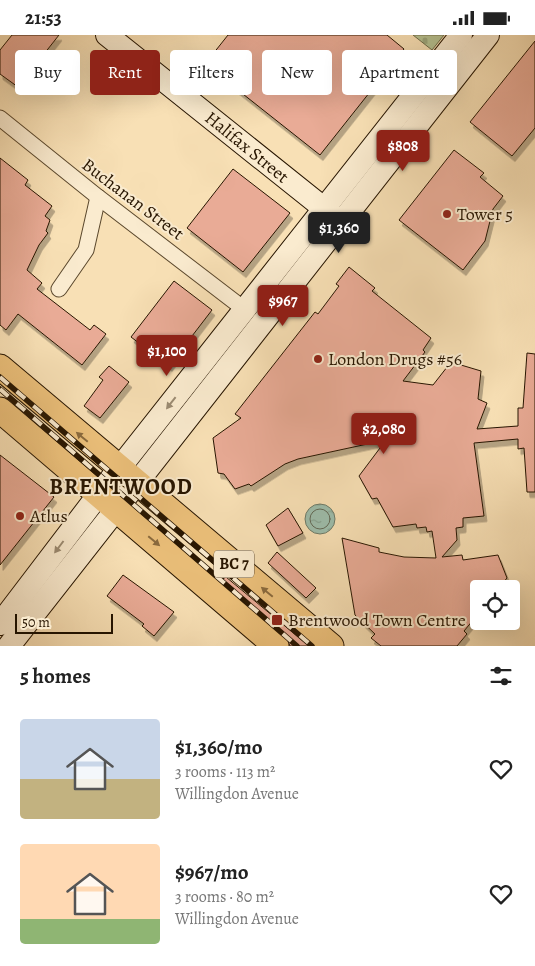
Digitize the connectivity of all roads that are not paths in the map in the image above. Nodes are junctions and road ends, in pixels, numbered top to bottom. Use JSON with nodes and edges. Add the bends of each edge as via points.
{"nodes":[{"id":1,"x":107,"y":35,"type":"edge"},
{"id":2,"x":461,"y":35,"type":"edge"},
{"id":3,"x":488,"y":35,"type":"edge"},
{"id":4,"x":0,"y":118,"type":"edge"},
{"id":5,"x":98,"y":197,"type":"junction"},
{"id":6,"x":332,"y":215,"type":"junction"},
{"id":7,"x":59,"y":289,"type":"dead end"},
{"id":8,"x":244,"y":309,"type":"junction"},
{"id":9,"x":0,"y":367,"type":"edge"},
{"id":10,"x":0,"y":410,"type":"edge"},
{"id":11,"x":128,"y":476,"type":"junction"},
{"id":12,"x":108,"y":502,"type":"junction"},
{"id":13,"x":0,"y":624,"type":"edge"},
{"id":14,"x":9,"y":646,"type":"edge"},
{"id":15,"x":276,"y":646,"type":"edge"},
{"id":16,"x":331,"y":646,"type":"edge"}],
"edges":[{"from":1,"to":6,"type":"main road","name":"Halifax Street"},
{"from":2,"to":6,"type":"main road"},
{"from":3,"to":6,"type":"main road"},
{"from":4,"to":5,"type":"street","name":"Buchanan Street"},
{"from":5,"to":7,"type":"street","via":[[86,250]]},
{"from":5,"to":8,"type":"street","name":"Buchanan Street"},
{"from":6,"to":8,"type":"main road"},
{"from":6,"to":11,"type":"main road"},
{"from":8,"to":11,"type":"main road","one_way":true},
{"from":11,"to":9,"type":"main road","number":"BC 7","one_way":true},
{"from":10,"to":12,"type":"main road","number":"BC 7"},
{"from":11,"to":12,"type":"main road"},
{"from":16,"to":11,"type":"main road","number":"BC 7","one_way":true},
{"from":12,"to":13,"type":"main road","one_way":true},
{"from":12,"to":14,"type":"main road"},
{"from":12,"to":15,"type":"main road","number":"BC 7","one_way":true}]}
